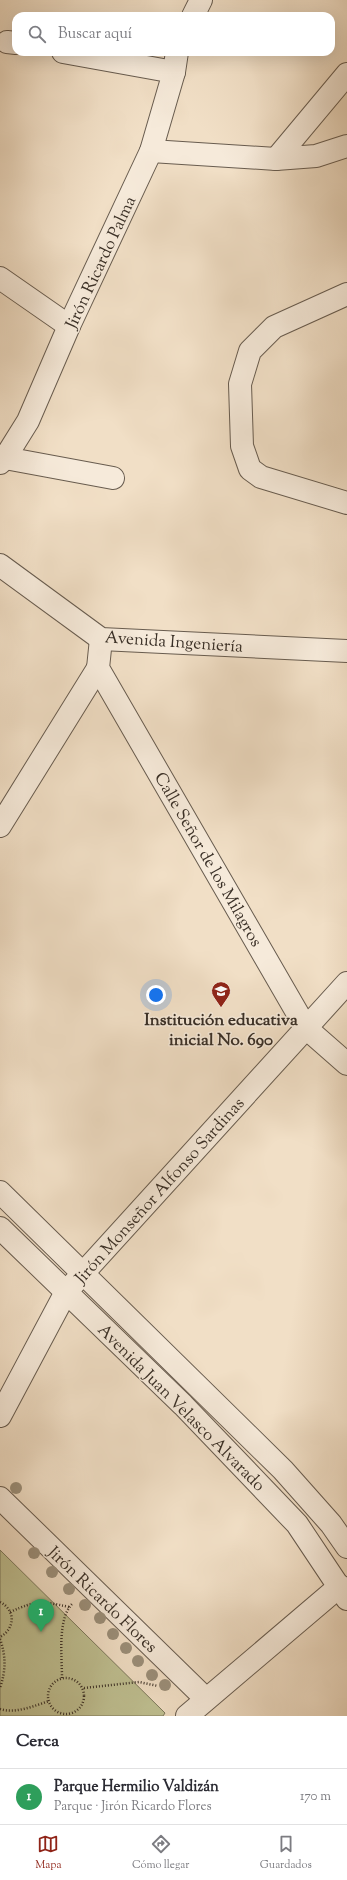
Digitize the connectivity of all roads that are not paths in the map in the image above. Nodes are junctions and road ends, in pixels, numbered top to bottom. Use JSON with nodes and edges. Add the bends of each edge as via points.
{"nodes":[{"id":1,"x":108,"y":56,"type":"edge"},
{"id":2,"x":176,"y":62,"type":"edge"},
{"id":3,"x":347,"y":74,"type":"edge"},
{"id":4,"x":347,"y":146,"type":"edge"},
{"id":5,"x":151,"y":151,"type":"junction"},
{"id":6,"x":276,"y":159,"type":"junction"},
{"id":7,"x":0,"y":278,"type":"edge"},
{"id":8,"x":347,"y":294,"type":"edge"},
{"id":9,"x":69,"y":326,"type":"junction"},
{"id":10,"x":2,"y":460,"type":"edge"},
{"id":11,"x":113,"y":478,"type":"dead end"},
{"id":12,"x":347,"y":503,"type":"edge"},
{"id":13,"x":0,"y":565,"type":"edge"},
{"id":14,"x":101,"y":639,"type":"junction"},
{"id":15,"x":347,"y":651,"type":"edge"},
{"id":16,"x":98,"y":668,"type":"junction"},
{"id":17,"x":0,"y":826,"type":"edge"},
{"id":18,"x":347,"y":983,"type":"edge"},
{"id":19,"x":306,"y":1028,"type":"junction"},
{"id":20,"x":347,"y":1064,"type":"edge"},
{"id":21,"x":0,"y":1192,"type":"edge"},
{"id":22,"x":0,"y":1228,"type":"edge"},
{"id":23,"x":83,"y":1273,"type":"junction"},
{"id":24,"x":66,"y":1292,"type":"junction"},
{"id":25,"x":0,"y":1416,"type":"edge"},
{"id":26,"x":0,"y":1498,"type":"edge"},
{"id":27,"x":347,"y":1547,"type":"edge"},
{"id":28,"x":343,"y":1592,"type":"edge"},
{"id":29,"x":206,"y":1700,"type":"junction"},
{"id":30,"x":187,"y":1716,"type":"edge"}],
"edges":[{"from":1,"to":2,"type":"street"},
{"from":2,"to":5,"type":"street","name":"Jirón Ricardo Palma"},
{"from":3,"to":6,"type":"street"},
{"from":4,"to":6,"type":"street","via":[[316,156]]},
{"from":5,"to":6,"type":"street"},
{"from":5,"to":9,"type":"street","name":"Jirón Ricardo Palma"},
{"from":7,"to":9,"type":"street"},
{"from":8,"to":12,"type":"street","via":[[274,328],[250,351],[240,384],[242,446],[250,469],[261,477]]},
{"from":9,"to":10,"type":"street","name":"Jirón Ricardo Palma","via":[[28,421]]},
{"from":10,"to":11,"type":"street"},
{"from":13,"to":14,"type":"street","name":"Avenida Ingeniería"},
{"from":14,"to":15,"type":"street","name":"Avenida Ingeniería"},
{"from":14,"to":16,"type":"street"},
{"from":16,"to":17,"type":"street"},
{"from":16,"to":19,"type":"street","name":"Calle Señor de los Milagros"},
{"from":18,"to":19,"type":"street","name":"Jirón Monseñor Alfonso Sardinas"},
{"from":19,"to":20,"type":"street","name":"Calle Señor de los Milagros"},
{"from":19,"to":23,"type":"street","name":"Jirón Monseñor Alfonso Sardinas"},
{"from":21,"to":23,"type":"street","name":"Avenida Juan Velasco Alvarado"},
{"from":22,"to":24,"type":"street","name":"Avenida Juan Velasco Alvarado"},
{"from":23,"to":24,"type":"street","name":"Jirón Monseñor Alfonso Sardinas"},
{"from":23,"to":27,"type":"street","name":"Avenida Juan Velasco Alvarado","via":[[283,1470],[331,1524]]},
{"from":24,"to":25,"type":"street","name":"Jirón Monseñor Alfonso Sardinas"},
{"from":24,"to":28,"type":"street","name":"Avenida Juan Velasco Alvarado","via":[[183,1406],[297,1524]]},
{"from":26,"to":29,"type":"street","name":"Jirón Ricardo Flores"},
{"from":28,"to":29,"type":"street"},
{"from":29,"to":30,"type":"street"}]}
